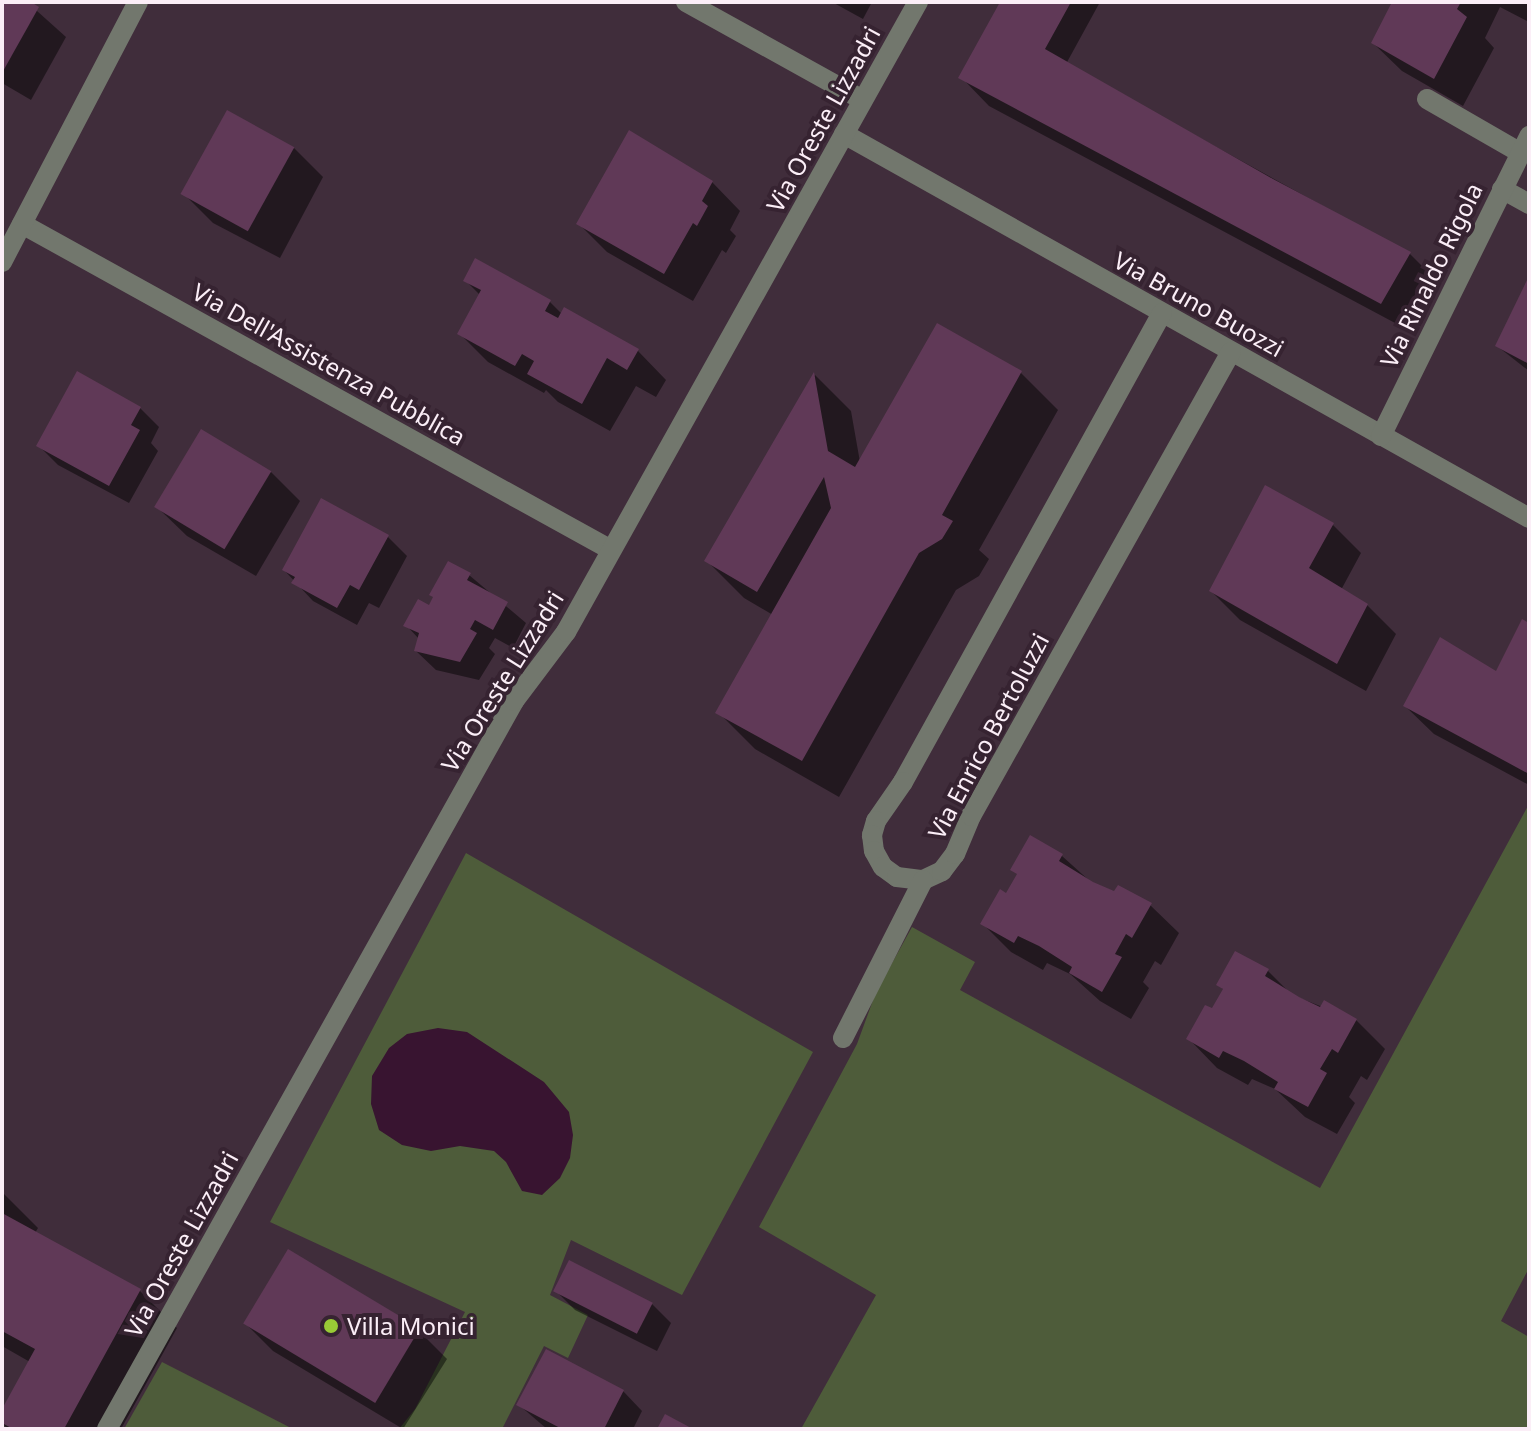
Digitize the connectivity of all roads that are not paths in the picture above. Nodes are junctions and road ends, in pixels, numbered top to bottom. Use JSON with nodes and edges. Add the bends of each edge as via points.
{"nodes":[{"id":1,"x":138,"y":2,"type":"edge"},
{"id":2,"x":686,"y":2,"type":"edge"},
{"id":3,"x":918,"y":2,"type":"edge"},
{"id":4,"x":1427,"y":99,"type":"dead end"},
{"id":5,"x":863,"y":100,"type":"junction"},
{"id":6,"x":844,"y":134,"type":"junction"},
{"id":7,"x":1525,"y":144,"type":"edge"},
{"id":8,"x":1502,"y":189,"type":"junction"},
{"id":9,"x":1529,"y":204,"type":"edge"},
{"id":10,"x":22,"y":224,"type":"junction"},
{"id":11,"x":2,"y":262,"type":"edge"},
{"id":12,"x":1162,"y":313,"type":"junction"},
{"id":13,"x":1231,"y":352,"type":"junction"},
{"id":14,"x":1381,"y":436,"type":"junction"},
{"id":15,"x":1529,"y":518,"type":"edge"},
{"id":16,"x":611,"y":550,"type":"junction"},
{"id":17,"x":923,"y":880,"type":"junction"},
{"id":18,"x":843,"y":1038,"type":"dead end"},
{"id":19,"x":107,"y":1429,"type":"edge"}],
"edges":[{"from":1,"to":10,"type":"street"},
{"from":2,"to":5,"type":"street"},
{"from":3,"to":5,"type":"street","name":"Via Oreste Lizzadri"},
{"from":4,"to":7,"type":"street"},
{"from":5,"to":6,"type":"street","name":"Via Oreste Lizzadri"},
{"from":6,"to":12,"type":"street","name":"Via Bruno Buozzi"},
{"from":6,"to":16,"type":"street","name":"Via Oreste Lizzadri"},
{"from":7,"to":8,"type":"street","name":"Via Rinaldo Rigola"},
{"from":8,"to":9,"type":"street"},
{"from":8,"to":14,"type":"street","name":"Via Rinaldo Rigola"},
{"from":10,"to":11,"type":"street"},
{"from":10,"to":16,"type":"street","name":"Via Dell'Assistenza Pubblica"},
{"from":12,"to":13,"type":"street","name":"Via Bruno Buozzi"},
{"from":12,"to":17,"type":"street","name":"Via Enrico Bertoluzzi","via":[[903,782],[876,821],[874,851],[883,867],[897,877]]},
{"from":13,"to":14,"type":"street","name":"Via Bruno Buozzi"},
{"from":13,"to":17,"type":"street","name":"Via Enrico Bertoluzzi","via":[[971,816],[955,854],[942,871]]},
{"from":14,"to":15,"type":"street","name":"Via Bruno Buozzi"},
{"from":16,"to":19,"type":"street","name":"Via Oreste Lizzadri","via":[[560,641],[514,701]]},
{"from":17,"to":18,"type":"street"}]}
